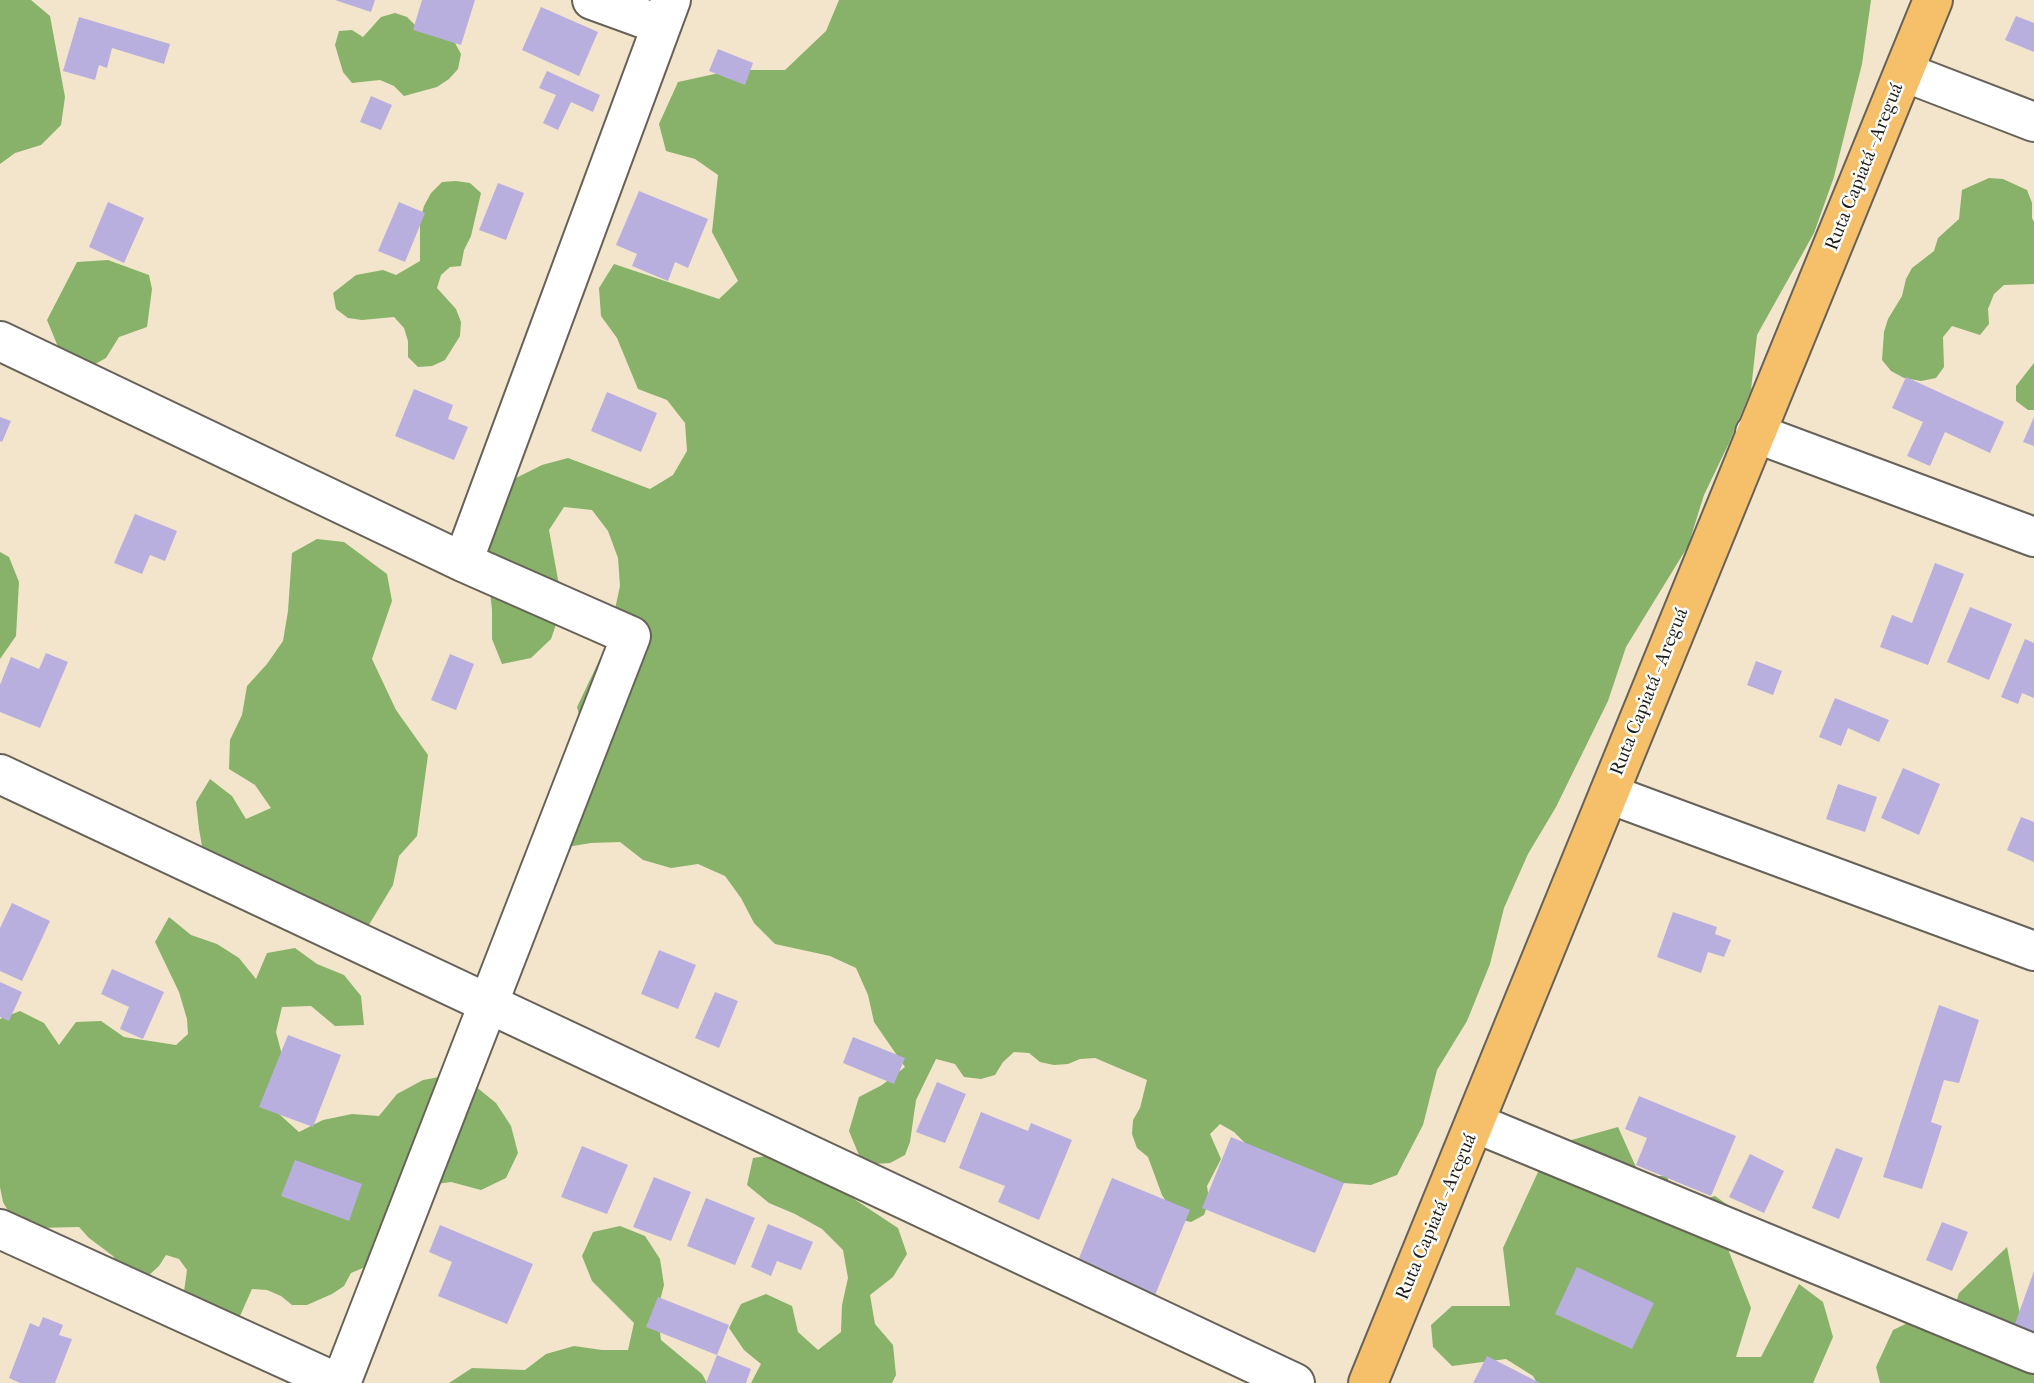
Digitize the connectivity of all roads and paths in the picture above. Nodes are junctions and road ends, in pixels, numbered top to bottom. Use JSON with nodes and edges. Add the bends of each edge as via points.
{"nodes":[{"id":1,"x":592,"y":0,"type":"edge"},
{"id":2,"x":1933,"y":0,"type":"edge"},
{"id":3,"x":666,"y":13,"type":"edge"},
{"id":4,"x":1904,"y":72,"type":"junction"},
{"id":5,"x":2034,"y":122,"type":"edge"},
{"id":6,"x":0,"y":341,"type":"edge"},
{"id":7,"x":1755,"y":433,"type":"junction"},
{"id":8,"x":2034,"y":537,"type":"edge"},
{"id":9,"x":463,"y":562,"type":"junction"},
{"id":10,"x":0,"y":774,"type":"edge"},
{"id":11,"x":1609,"y":794,"type":"junction"},
{"id":12,"x":2034,"y":951,"type":"edge"},
{"id":13,"x":489,"y":1004,"type":"junction"},
{"id":14,"x":1475,"y":1124,"type":"junction"},
{"id":15,"x":0,"y":1228,"type":"edge"},
{"id":16,"x":2034,"y":1354,"type":"edge"},
{"id":17,"x":340,"y":1383,"type":"edge"},
{"id":18,"x":1295,"y":1383,"type":"edge"},
{"id":19,"x":1367,"y":1383,"type":"edge"}],
"edges":[{"from":1,"to":3,"type":"street"},
{"from":2,"to":4,"type":"main road","name":"Ruta Capiatá - Areguá"},
{"from":3,"to":9,"type":"street"},
{"from":4,"to":5,"type":"street"},
{"from":4,"to":7,"type":"main road","name":"Ruta Capiatá - Areguá"},
{"from":6,"to":9,"type":"street"},
{"from":7,"to":8,"type":"street"},
{"from":7,"to":11,"type":"main road","name":"Ruta Capiatá - Areguá"},
{"from":9,"to":13,"type":"street","via":[[631,636]]},
{"from":10,"to":13,"type":"street"},
{"from":11,"to":12,"type":"street"},
{"from":11,"to":14,"type":"main road","name":"Ruta Capiatá - Areguá"},
{"from":13,"to":17,"type":"street"},
{"from":13,"to":18,"type":"street"},
{"from":14,"to":16,"type":"street"},
{"from":14,"to":19,"type":"main road","name":"Ruta Capiatá - Areguá"},
{"from":15,"to":17,"type":"street"}]}
